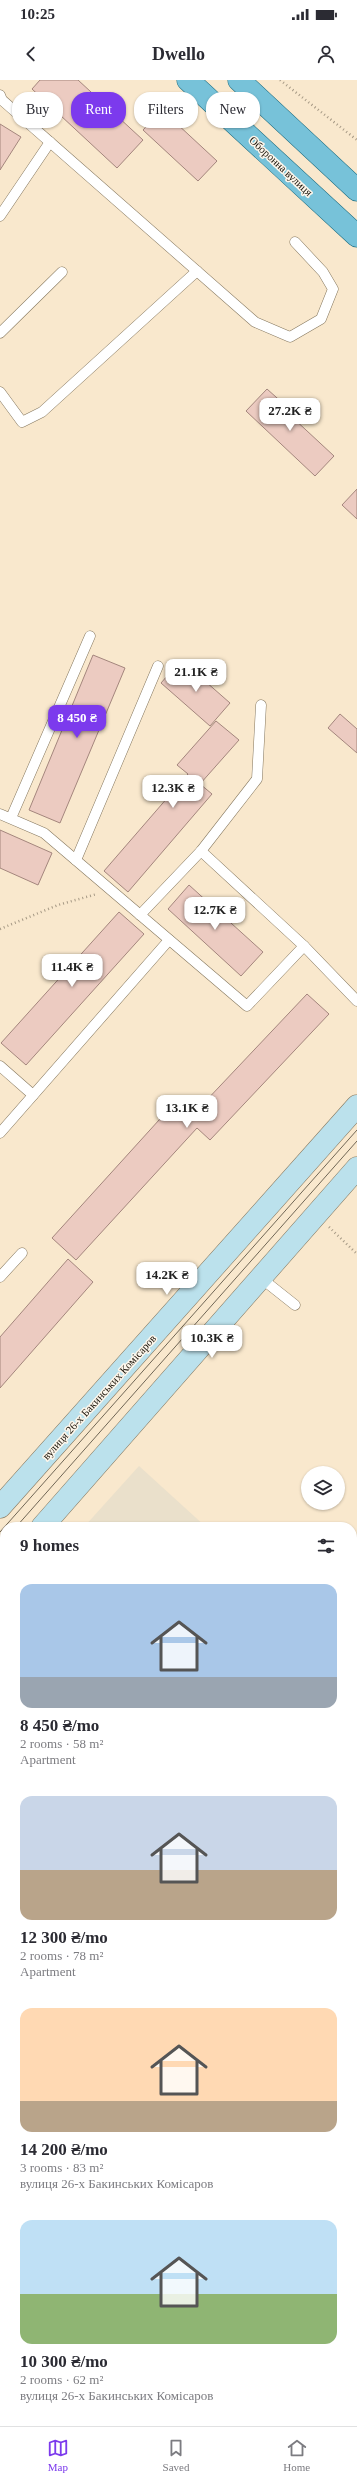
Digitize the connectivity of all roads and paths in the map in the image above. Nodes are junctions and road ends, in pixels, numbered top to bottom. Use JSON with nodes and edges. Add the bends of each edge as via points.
{"nodes":[{"id":1,"x":188,"y":80,"type":"edge"},
{"id":2,"x":239,"y":80,"type":"edge"},
{"id":3,"x":280,"y":80,"type":"edge"},
{"id":4,"x":0,"y":95,"type":"edge"},
{"id":5,"x":357,"y":140,"type":"edge"},
{"id":6,"x":50,"y":142,"type":"junction"},
{"id":7,"x":357,"y":190,"type":"edge"},
{"id":8,"x":0,"y":216,"type":"edge"},
{"id":9,"x":357,"y":236,"type":"edge"},
{"id":10,"x":295,"y":242,"type":"dead end"},
{"id":11,"x":197,"y":271,"type":"junction"},
{"id":12,"x":62,"y":272,"type":"dead end"},
{"id":13,"x":0,"y":333,"type":"edge"},
{"id":14,"x":0,"y":392,"type":"edge"},
{"id":15,"x":90,"y":636,"type":"dead end"},
{"id":16,"x":158,"y":666,"type":"dead end"},
{"id":17,"x":261,"y":705,"type":"dead end"},
{"id":18,"x":0,"y":814,"type":"edge"},
{"id":19,"x":11,"y":818,"type":"junction"},
{"id":20,"x":201,"y":850,"type":"junction"},
{"id":21,"x":76,"y":860,"type":"junction"},
{"id":22,"x":111,"y":890,"type":"junction"},
{"id":23,"x":140,"y":915,"type":"junction"},
{"id":24,"x":0,"y":929,"type":"edge"},
{"id":25,"x":169,"y":940,"type":"junction"},
{"id":26,"x":304,"y":946,"type":"junction"},
{"id":27,"x":357,"y":1001,"type":"edge"},
{"id":28,"x":0,"y":1066,"type":"edge"},
{"id":29,"x":33,"y":1095,"type":"junction"},
{"id":30,"x":357,"y":1106,"type":"edge"},
{"id":31,"x":0,"y":1133,"type":"edge"},
{"id":32,"x":357,"y":1168,"type":"edge"},
{"id":33,"x":316,"y":1215,"type":"junction"},
{"id":34,"x":22,"y":1253,"type":"dead end"},
{"id":35,"x":357,"y":1254,"type":"edge"},
{"id":36,"x":0,"y":1277,"type":"edge"},
{"id":37,"x":261,"y":1278,"type":"junction"},
{"id":38,"x":295,"y":1305,"type":"dead end"},
{"id":39,"x":0,"y":1507,"type":"edge"},
{"id":40,"x":46,"y":1522,"type":"edge"}],
"edges":[{"from":1,"to":9,"type":"main road","name":"Оборонна вулиця"},
{"from":2,"to":7,"type":"main road"},
{"from":3,"to":5,"type":"path"},
{"from":4,"to":6,"type":"lane","via":[[2,100]]},
{"from":6,"to":8,"type":"lane"},
{"from":6,"to":11,"type":"lane"},
{"from":10,"to":11,"type":"lane","via":[[323,272],[333,289],[321,320],[290,337],[255,322]]},
{"from":11,"to":14,"type":"lane","via":[[42,412],[22,422]]},
{"from":12,"to":13,"type":"lane"},
{"from":15,"to":19,"type":"lane"},
{"from":16,"to":21,"type":"lane"},
{"from":17,"to":20,"type":"lane","via":[[257,779]]},
{"from":18,"to":19,"type":"lane"},
{"from":19,"to":21,"type":"lane","via":[[44,833]]},
{"from":20,"to":23,"type":"lane"},
{"from":20,"to":26,"type":"lane"},
{"from":21,"to":22,"type":"lane"},
{"from":22,"to":23,"type":"lane"},
{"from":22,"to":24,"type":"path","via":[[58,905]]},
{"from":23,"to":25,"type":"lane"},
{"from":25,"to":26,"type":"lane","via":[[247,1006]]},
{"from":25,"to":29,"type":"lane"},
{"from":26,"to":27,"type":"lane"},
{"from":28,"to":29,"type":"lane"},
{"from":29,"to":31,"type":"lane"},
{"from":30,"to":39,"type":"street","name":"вулиця 26-х Бакинських Комісаров"},
{"from":32,"to":33,"type":"street"},
{"from":33,"to":35,"type":"path"},
{"from":33,"to":37,"type":"street"},
{"from":34,"to":36,"type":"lane"},
{"from":37,"to":38,"type":"lane"},
{"from":37,"to":40,"type":"street"}]}
